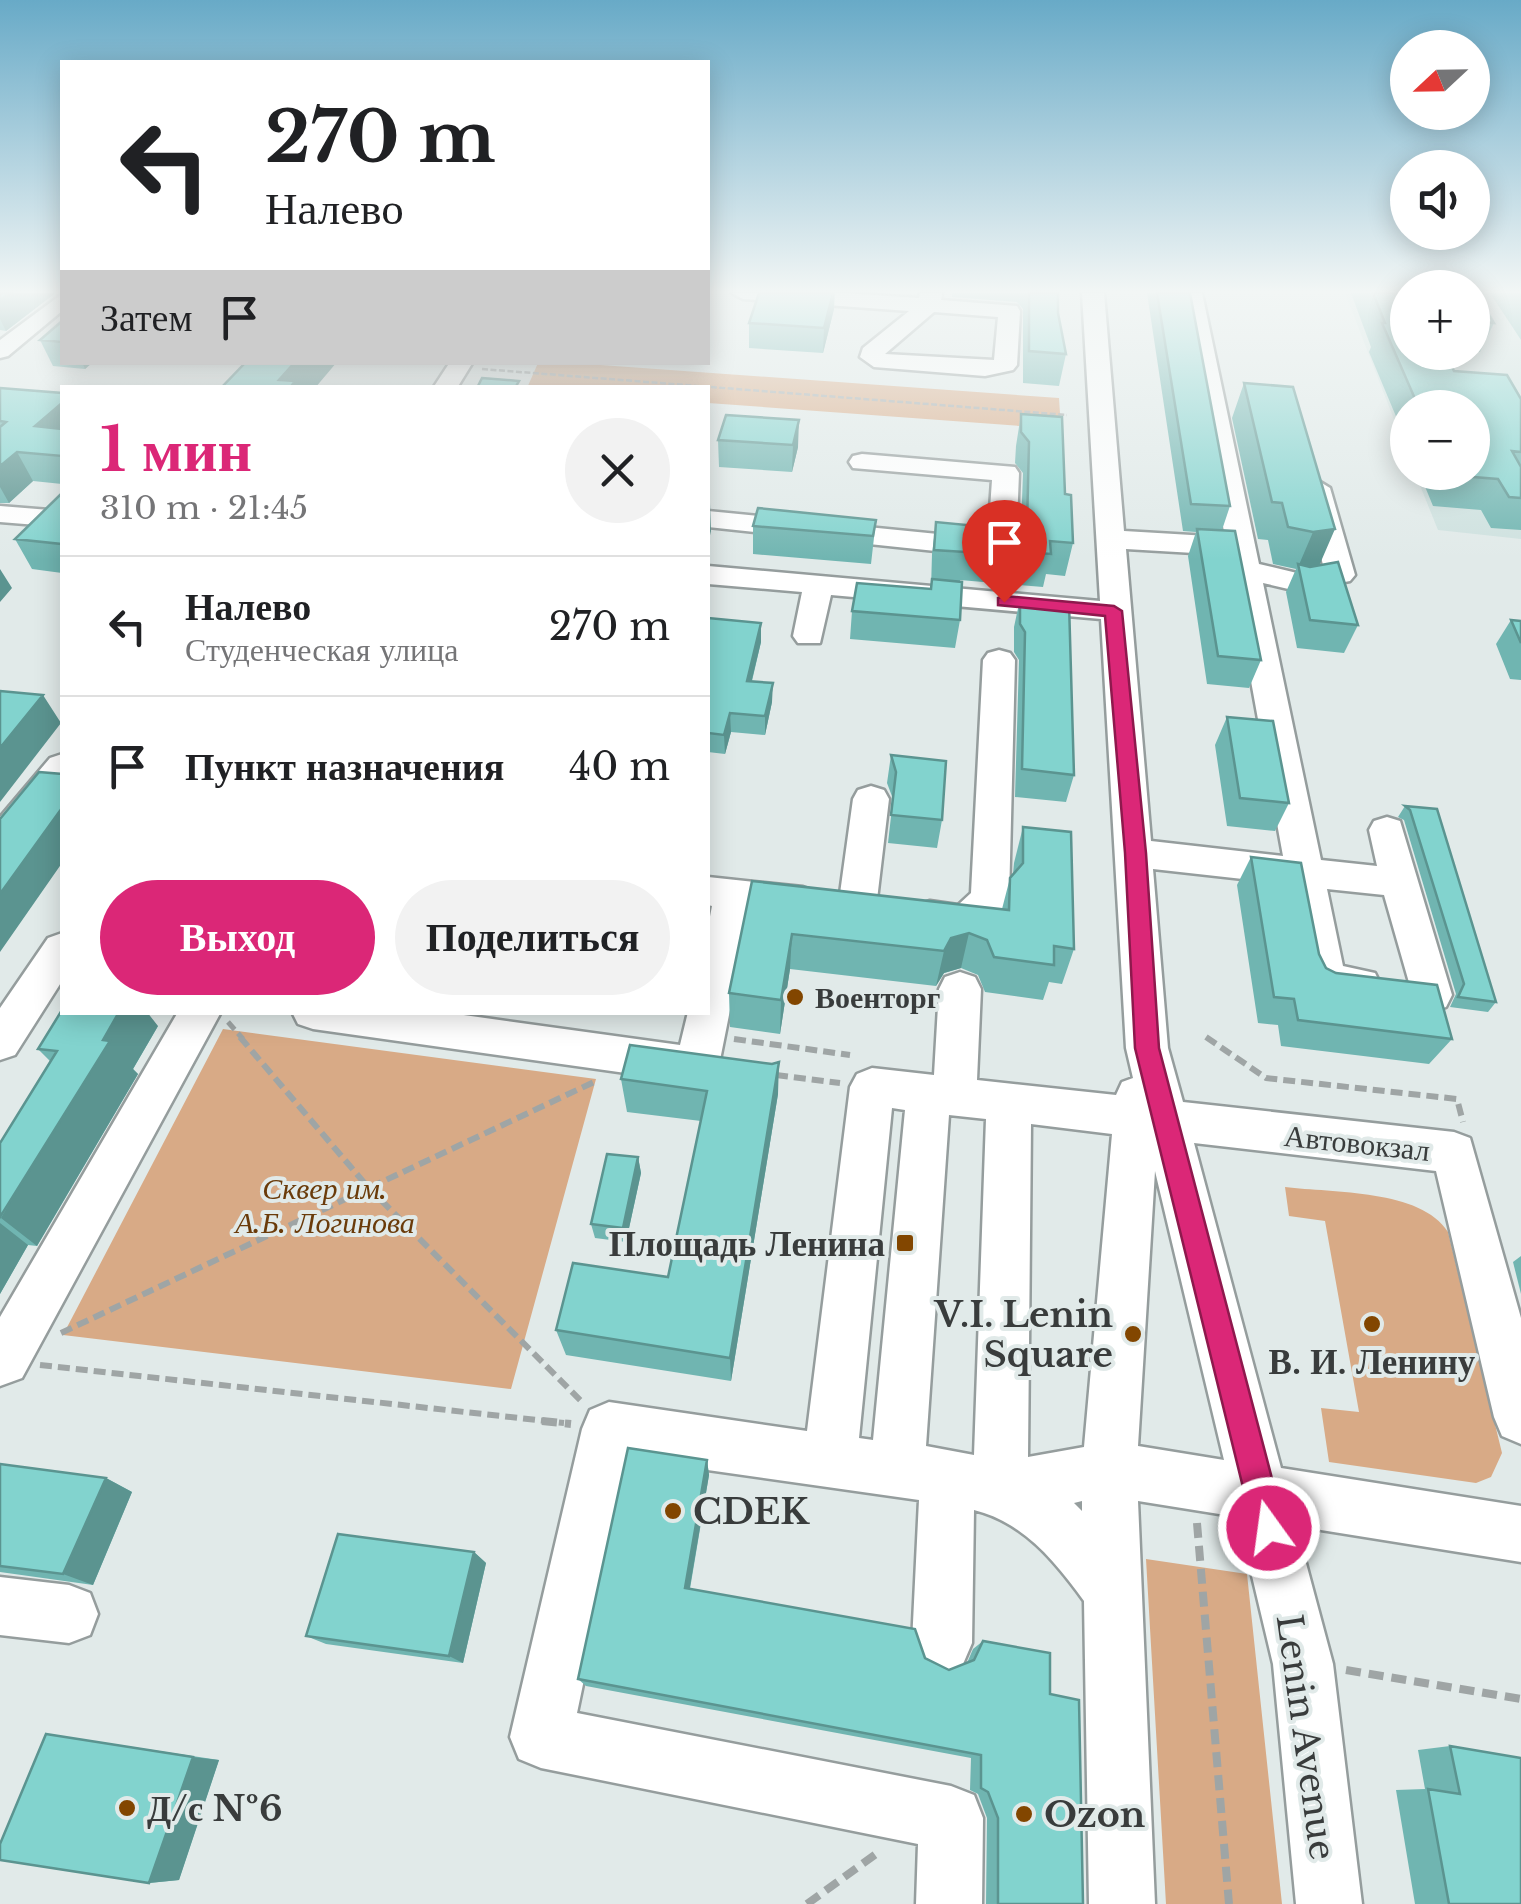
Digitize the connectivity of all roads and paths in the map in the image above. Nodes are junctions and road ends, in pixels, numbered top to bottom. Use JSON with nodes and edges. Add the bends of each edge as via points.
{"nodes":[{"id":1,"x":662,"y":382,"type":"edge"},
{"id":2,"x":1099,"y":382,"type":"edge"},
{"id":3,"x":1209,"y":382,"type":"edge"},
{"id":4,"x":700,"y":385,"type":"edge"},
{"id":5,"x":710,"y":386,"type":"edge"},
{"id":6,"x":1067,"y":415,"type":"dead end"},
{"id":7,"x":862,"y":462,"type":"dead end"},
{"id":8,"x":1311,"y":468,"type":"edge"},
{"id":9,"x":0,"y":514,"type":"edge"},
{"id":10,"x":710,"y":518,"type":"edge"},
{"id":11,"x":60,"y":519,"type":"edge"},
{"id":12,"x":908,"y":539,"type":"junction"},
{"id":13,"x":1109,"y":539,"type":"junction"},
{"id":14,"x":1244,"y":558,"type":"junction"},
{"id":15,"x":710,"y":575,"type":"edge"},
{"id":16,"x":818,"y":584,"type":"junction"},
{"id":17,"x":901,"y":592,"type":"junction"},
{"id":18,"x":1114,"y":611,"type":"junction"},
{"id":19,"x":810,"y":636,"type":"dead end"},
{"id":20,"x":998,"y":660,"type":"dead end"},
{"id":21,"x":60,"y":768,"type":"edge"},
{"id":22,"x":872,"y":799,"type":"dead end"},
{"id":23,"x":6,"y":826,"type":"edge"},
{"id":24,"x":1387,"y":830,"type":"dead end"},
{"id":25,"x":1135,"y":853,"type":"junction"},
{"id":26,"x":1307,"y":873,"type":"junction"},
{"id":27,"x":1400,"y":883,"type":"junction"},
{"id":28,"x":721,"y":893,"type":"edge"},
{"id":29,"x":857,"y":908,"type":"junction"},
{"id":30,"x":60,"y":952,"type":"edge"},
{"id":31,"x":710,"y":969,"type":"edge"},
{"id":32,"x":1390,"y":988,"type":"edge"},
{"id":33,"x":960,"y":989,"type":"dead end"},
{"id":34,"x":1431,"y":996,"type":"edge"},
{"id":35,"x":198,"y":1015,"type":"edge"},
{"id":36,"x":223,"y":1015,"type":"edge"},
{"id":37,"x":335,"y":1015,"type":"edge"},
{"id":38,"x":703,"y":1015,"type":"edge"},
{"id":39,"x":0,"y":1042,"type":"edge"},
{"id":40,"x":644,"y":1058,"type":"junction"},
{"id":41,"x":696,"y":1065,"type":"junction"},
{"id":42,"x":772,"y":1074,"type":"joint"},
{"id":43,"x":872,"y":1088,"type":"junction"},
{"id":44,"x":941,"y":1096,"type":"junction"},
{"id":45,"x":1009,"y":1105,"type":"junction"},
{"id":46,"x":1151,"y":1120,"type":"junction"},
{"id":47,"x":367,"y":1186,"type":"junction"},
{"id":48,"x":2,"y":1360,"type":"edge"},
{"id":49,"x":1521,"y":1417,"type":"edge"},
{"id":50,"x":609,"y":1428,"type":"junction"},
{"id":51,"x":830,"y":1462,"type":"junction"},
{"id":52,"x":1109,"y":1468,"type":"junction"},
{"id":53,"x":948,"y":1480,"type":"junction"},
{"id":54,"x":1192,"y":1482,"type":"junction"},
{"id":55,"x":1261,"y":1494,"type":"junction"},
{"id":56,"x":1521,"y":1534,"type":"edge"},
{"id":57,"x":1112,"y":1592,"type":"junction"},
{"id":58,"x":0,"y":1606,"type":"edge"},
{"id":59,"x":69,"y":1614,"type":"dead end"},
{"id":60,"x":942,"y":1643,"type":"dead end"},
{"id":61,"x":1340,"y":1670,"type":"dead end"},
{"id":62,"x":1521,"y":1698,"type":"edge"},
{"id":63,"x":931,"y":1814,"type":"junction"},
{"id":64,"x":807,"y":1904,"type":"edge"},
{"id":65,"x":949,"y":1904,"type":"edge"},
{"id":66,"x":1122,"y":1904,"type":"edge"},
{"id":67,"x":1229,"y":1904,"type":"edge"},
{"id":68,"x":1329,"y":1904,"type":"edge"}],
"edges":[{"from":1,"to":4,"type":"path"},
{"from":2,"to":13,"type":"street","name":"Lenin Avenue"},
{"from":3,"to":14,"type":"street"},
{"from":5,"to":6,"type":"path"},
{"from":7,"to":12,"type":"street","via":[[1006,473],[1002,549]]},
{"from":8,"to":14,"type":"street","via":[[1340,575],[1298,582]]},
{"from":9,"to":11,"type":"street"},
{"from":10,"to":12,"type":"street"},
{"from":12,"to":17,"type":"street"},
{"from":13,"to":14,"type":"street"},
{"from":13,"to":18,"type":"street","name":"Lenin Avenue"},
{"from":14,"to":26,"type":"street"},
{"from":15,"to":16,"type":"street"},
{"from":16,"to":17,"type":"street"},
{"from":16,"to":19,"type":"street"},
{"from":17,"to":18,"type":"street"},
{"from":18,"to":25,"type":"street","name":"Lenin Avenue"},
{"from":20,"to":29,"type":"street","via":[[990,899],[964,931]]},
{"from":21,"to":23,"type":"street"},
{"from":22,"to":29,"type":"street"},
{"from":24,"to":27,"type":"street"},
{"from":25,"to":26,"type":"street"},
{"from":25,"to":46,"type":"street","name":"Lenin Avenue"},
{"from":26,"to":27,"type":"street"},
{"from":26,"to":32,"type":"street","via":[[1326,980]]},
{"from":27,"to":34,"type":"street"},
{"from":28,"to":29,"type":"street"},
{"from":28,"to":31,"type":"street"},
{"from":30,"to":39,"type":"street"},
{"from":33,"to":44,"type":"street"},
{"from":35,"to":48,"type":"street"},
{"from":36,"to":47,"type":"path"},
{"from":37,"to":40,"type":"street"},
{"from":38,"to":41,"type":"street"},
{"from":40,"to":41,"type":"street"},
{"from":40,"to":47,"type":"path"},
{"from":41,"to":42,"type":"street"},
{"from":42,"to":43,"type":"path"},
{"from":43,"to":44,"type":"street"},
{"from":43,"to":51,"type":"street"},
{"from":44,"to":45,"type":"street"},
{"from":44,"to":53,"type":"street"},
{"from":45,"to":46,"type":"street"},
{"from":45,"to":53,"type":"street"},
{"from":46,"to":49,"type":"street","name":"Автовокзал","via":[[1454,1153]]},
{"from":46,"to":52,"type":"street","name":"Lenin Avenue"},
{"from":46,"to":55,"type":"street","name":"Lenin Avenue"},
{"from":47,"to":48,"type":"path"},
{"from":47,"to":50,"type":"path"},
{"from":48,"to":50,"type":"path"},
{"from":50,"to":51,"type":"street"},
{"from":50,"to":63,"type":"street","via":[[541,1737]]},
{"from":51,"to":53,"type":"street"},
{"from":52,"to":53,"type":"street"},
{"from":52,"to":54,"type":"street"},
{"from":52,"to":57,"type":"street","name":"Lenin Avenue"},
{"from":53,"to":57,"type":"street","via":[[1044,1515],[1080,1546]]},
{"from":53,"to":60,"type":"street"},
{"from":54,"to":55,"type":"street"},
{"from":54,"to":67,"type":"path"},
{"from":55,"to":56,"type":"street"},
{"from":55,"to":68,"type":"street","name":"Lenin Avenue","via":[[1302,1664]]},
{"from":57,"to":66,"type":"street","name":"Lenin Avenue"},
{"from":58,"to":59,"type":"street"},
{"from":61,"to":62,"type":"path"},
{"from":63,"to":64,"type":"path"},
{"from":63,"to":65,"type":"street","via":[[951,1818]]}]}
